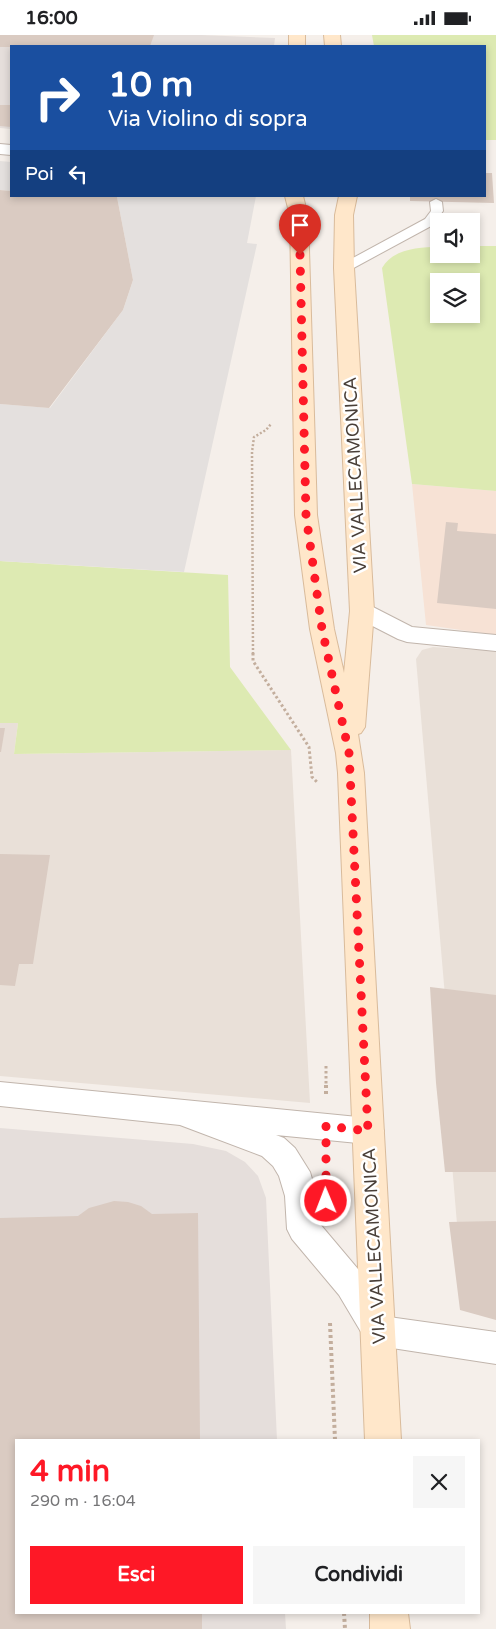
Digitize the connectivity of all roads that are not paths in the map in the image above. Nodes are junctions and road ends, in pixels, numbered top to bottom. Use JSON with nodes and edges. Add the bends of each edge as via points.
{"nodes":[{"id":1,"x":294,"y":197,"type":"edge"},
{"id":2,"x":348,"y":197,"type":"edge"},
{"id":3,"x":436,"y":202,"type":"dead end"},
{"id":4,"x":344,"y":268,"type":"junction"},
{"id":5,"x":362,"y":611,"type":"junction"},
{"id":6,"x":496,"y":643,"type":"edge"},
{"id":7,"x":349,"y":753,"type":"junction"},
{"id":8,"x":0,"y":1094,"type":"edge"},
{"id":9,"x":174,"y":1110,"type":"junction"},
{"id":10,"x":368,"y":1131,"type":"junction"},
{"id":11,"x":379,"y":1331,"type":"junction"},
{"id":12,"x":496,"y":1349,"type":"edge"},
{"id":13,"x":383,"y":1439,"type":"edge"},
{"id":14,"x":389,"y":1614,"type":"edge"},
{"id":15,"x":390,"y":1629,"type":"edge"}],
"edges":[{"from":1,"to":7,"type":"main road","name":"VIA VALLECAMONICA","via":[[299,216],[306,515],[322,629]]},
{"from":2,"to":4,"type":"main road","name":"VIA VALLECAMONICA","via":[[344,209]]},
{"from":3,"to":4,"type":"lane","via":[[437,211],[430,222]]},
{"from":4,"to":5,"type":"main road","name":"VIA VALLECAMONICA"},
{"from":5,"to":6,"type":"street","via":[[407,634]]},
{"from":5,"to":7,"type":"main road","name":"VIA VALLECAMONICA"},
{"from":7,"to":10,"type":"main road","name":"VIA VALLECAMONICA"},
{"from":8,"to":9,"type":"street"},
{"from":9,"to":10,"type":"street"},
{"from":9,"to":11,"type":"street","via":[[273,1147],[284,1157],[294,1172],[301,1196],[304,1229],[351,1285]]},
{"from":10,"to":11,"type":"main road","name":"VIA VALLECAMONICA"},
{"from":11,"to":12,"type":"street"},
{"from":11,"to":13,"type":"main road","name":"VIA VALLECAMONICA"},
{"from":14,"to":15,"type":"main road"}]}
